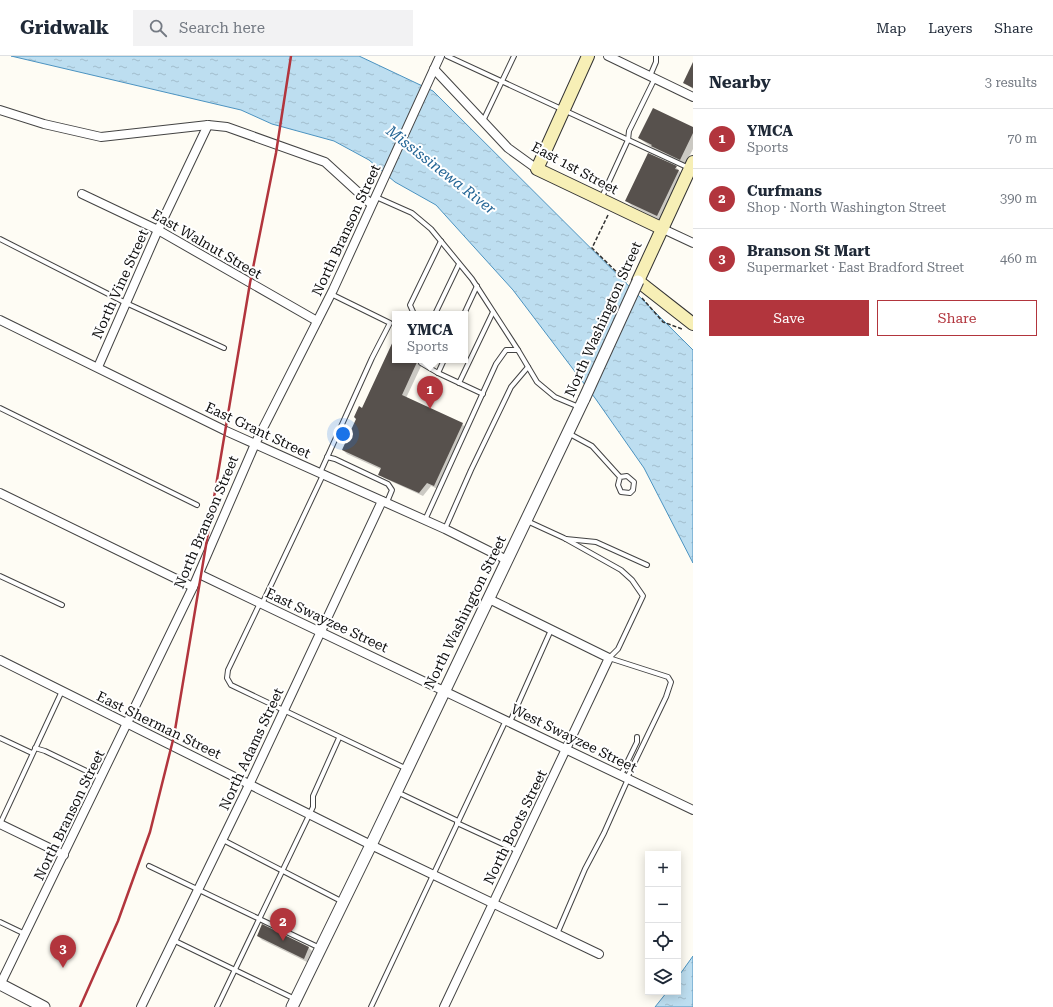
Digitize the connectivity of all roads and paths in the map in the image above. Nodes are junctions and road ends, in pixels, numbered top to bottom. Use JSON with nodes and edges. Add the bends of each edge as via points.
{"nodes":[{"id":1,"x":440,"y":56,"type":"edge"},
{"id":2,"x":447,"y":56,"type":"edge"},
{"id":3,"x":514,"y":56,"type":"edge"},
{"id":4,"x":588,"y":56,"type":"edge"},
{"id":5,"x":608,"y":56,"type":"edge"},
{"id":6,"x":656,"y":56,"type":"edge"},
{"id":7,"x":434,"y":69,"type":"junction"},
{"id":8,"x":652,"y":77,"type":"junction"},
{"id":9,"x":502,"y":81,"type":"junction"},
{"id":10,"x":693,"y":97,"type":"edge"},
{"id":11,"x":0,"y":110,"type":"edge"},
{"id":12,"x":563,"y":111,"type":"junction"},
{"id":13,"x":483,"y":121,"type":"junction"},
{"id":14,"x":208,"y":125,"type":"junction"},
{"id":15,"x":628,"y":140,"type":"junction"},
{"id":16,"x":692,"y":167,"type":"edge"},
{"id":17,"x":537,"y":168,"type":"junction"},
{"id":18,"x":82,"y":194,"type":"dead end"},
{"id":19,"x":375,"y":197,"type":"junction"},
{"id":20,"x":601,"y":199,"type":"junction"},
{"id":21,"x":661,"y":228,"type":"junction"},
{"id":22,"x":158,"y":230,"type":"junction"},
{"id":23,"x":0,"y":239,"type":"edge"},
{"id":24,"x":441,"y":241,"type":"junction"},
{"id":25,"x":693,"y":243,"type":"edge"},
{"id":26,"x":459,"y":264,"type":"junction"},
{"id":27,"x":638,"y":280,"type":"junction"},
{"id":28,"x":477,"y":286,"type":"junction"},
{"id":29,"x":331,"y":294,"type":"junction"},
{"id":30,"x":126,"y":303,"type":"junction"},
{"id":31,"x":413,"y":311,"type":"edge"},
{"id":32,"x":436,"y":311,"type":"edge"},
{"id":33,"x":465,"y":311,"type":"edge"},
{"id":34,"x":493,"y":312,"type":"junction"},
{"id":35,"x":0,"y":320,"type":"edge"},
{"id":36,"x":316,"y":321,"type":"junction"},
{"id":37,"x":693,"y":324,"type":"edge"},
{"id":38,"x":224,"y":348,"type":"dead end"},
{"id":39,"x":518,"y":350,"type":"junction"},
{"id":40,"x":420,"y":363,"type":"edge"},
{"id":41,"x":443,"y":363,"type":"edge"},
{"id":42,"x":98,"y":367,"type":"junction"},
{"id":43,"x":528,"y":367,"type":"junction"},
{"id":44,"x":438,"y":373,"type":"junction"},
{"id":45,"x":459,"y":383,"type":"junction"},
{"id":46,"x":484,"y":394,"type":"junction"},
{"id":47,"x":582,"y":403,"type":"junction"},
{"id":48,"x":0,"y":408,"type":"edge"},
{"id":49,"x":568,"y":432,"type":"junction"},
{"id":50,"x":255,"y":444,"type":"junction"},
{"id":51,"x":327,"y":457,"type":"junction"},
{"id":52,"x":322,"y":474,"type":"junction"},
{"id":53,"x":620,"y":477,"type":"junction"},
{"id":54,"x":0,"y":493,"type":"edge"},
{"id":55,"x":384,"y":502,"type":"junction"},
{"id":56,"x":197,"y":505,"type":"dead end"},
{"id":57,"x":526,"y":520,"type":"junction"},
{"id":58,"x":424,"y":521,"type":"junction"},
{"id":59,"x":445,"y":529,"type":"junction"},
{"id":60,"x":564,"y":538,"type":"junction"},
{"id":61,"x":507,"y":560,"type":"junction"},
{"id":62,"x":647,"y":565,"type":"dead end"},
{"id":63,"x":199,"y":574,"type":"junction"},
{"id":64,"x":0,"y":576,"type":"edge"},
{"id":65,"x":193,"y":587,"type":"junction"},
{"id":66,"x":489,"y":599,"type":"junction"},
{"id":67,"x":261,"y":604,"type":"junction"},
{"id":68,"x":62,"y":605,"type":"dead end"},
{"id":69,"x":551,"y":630,"type":"junction"},
{"id":70,"x":320,"y":632,"type":"junction"},
{"id":71,"x":609,"y":658,"type":"junction"},
{"id":72,"x":0,"y":660,"type":"edge"},
{"id":73,"x":444,"y":690,"type":"junction"},
{"id":74,"x":62,"y":691,"type":"junction"},
{"id":75,"x":284,"y":711,"type":"junction"},
{"id":76,"x":508,"y":721,"type":"junction"},
{"id":77,"x":128,"y":724,"type":"junction"},
{"id":78,"x":636,"y":737,"type":"dead end"},
{"id":79,"x":0,"y":738,"type":"edge"},
{"id":80,"x":339,"y":738,"type":"junction"},
{"id":81,"x":35,"y":748,"type":"junction"},
{"id":82,"x":566,"y":749,"type":"junction"},
{"id":83,"x":32,"y":754,"type":"junction"},
{"id":84,"x":407,"y":769,"type":"junction"},
{"id":85,"x":101,"y":778,"type":"junction"},
{"id":86,"x":625,"y":778,"type":"junction"},
{"id":87,"x":250,"y":785,"type":"junction"},
{"id":88,"x":396,"y":792,"type":"junction"},
{"id":89,"x":693,"y":810,"type":"edge"},
{"id":90,"x":309,"y":815,"type":"junction"},
{"id":91,"x":458,"y":822,"type":"junction"},
{"id":92,"x":0,"y":824,"type":"edge"},
{"id":93,"x":223,"y":840,"type":"junction"},
{"id":94,"x":371,"y":846,"type":"junction"},
{"id":95,"x":518,"y":851,"type":"junction"},
{"id":96,"x":64,"y":855,"type":"junction"},
{"id":97,"x":149,"y":866,"type":"dead end"},
{"id":98,"x":282,"y":871,"type":"junction"},
{"id":99,"x":432,"y":875,"type":"junction"},
{"id":100,"x":198,"y":889,"type":"junction"},
{"id":101,"x":343,"y":902,"type":"junction"},
{"id":102,"x":492,"y":903,"type":"junction"},
{"id":103,"x":260,"y":919,"type":"junction"},
{"id":104,"x":0,"y":922,"type":"edge"},
{"id":105,"x":25,"y":934,"type":"junction"},
{"id":106,"x":557,"y":934,"type":"junction"},
{"id":107,"x":173,"y":940,"type":"junction"},
{"id":108,"x":321,"y":949,"type":"junction"},
{"id":109,"x":599,"y":954,"type":"dead end"},
{"id":110,"x":235,"y":970,"type":"junction"},
{"id":111,"x":0,"y":985,"type":"edge"},
{"id":112,"x":294,"y":1003,"type":"edge"},
{"id":113,"x":44,"y":1007,"type":"edge"},
{"id":114,"x":140,"y":1007,"type":"edge"},
{"id":115,"x":217,"y":1007,"type":"edge"},
{"id":116,"x":371,"y":1007,"type":"edge"},
{"id":117,"x":444,"y":1007,"type":"edge"}],
"edges":[{"from":1,"to":7,"type":"street","name":"North Branson Street"},
{"from":2,"to":9,"type":"lane"},
{"from":3,"to":9,"type":"lane"},
{"from":4,"to":12,"type":"main road"},
{"from":5,"to":8,"type":"street"},
{"from":6,"to":8,"type":"lane"},
{"from":7,"to":13,"type":"street","name":"East 1st Street"},
{"from":7,"to":19,"type":"street","name":"North Branson Street"},
{"from":8,"to":10,"type":"street"},
{"from":8,"to":15,"type":"lane","via":[[629,131]]},
{"from":9,"to":12,"type":"lane"},
{"from":9,"to":13,"type":"lane"},
{"from":11,"to":14,"type":"street","via":[[44,124],[101,137]]},
{"from":12,"to":15,"type":"lane"},
{"from":12,"to":17,"type":"main road"},
{"from":13,"to":17,"type":"street","name":"East 1st Street","via":[[508,148]]},
{"from":14,"to":19,"type":"street","via":[[227,127],[325,162]]},
{"from":14,"to":22,"type":"street","name":"North Vine Street"},
{"from":15,"to":16,"type":"lane"},
{"from":15,"to":20,"type":"lane"},
{"from":16,"to":21,"type":"main road","name":"North Washington Street"},
{"from":17,"to":20,"type":"main road","name":"East 1st Street"},
{"from":18,"to":22,"type":"street","name":"East Walnut Street"},
{"from":19,"to":24,"type":"lane","via":[[412,213]]},
{"from":19,"to":29,"type":"street","name":"North Branson Street"},
{"from":20,"to":21,"type":"main road","name":"East 1st Street"},
{"from":21,"to":25,"type":"street"},
{"from":21,"to":27,"type":"main road","name":"North Washington Street"},
{"from":22,"to":30,"type":"street","name":"North Vine Street"},
{"from":22,"to":36,"type":"street","name":"East Walnut Street"},
{"from":23,"to":30,"type":"lane"},
{"from":24,"to":26,"type":"lane"},
{"from":24,"to":31,"type":"lane","via":[[410,305]]},
{"from":26,"to":28,"type":"lane"},
{"from":26,"to":32,"type":"lane"},
{"from":27,"to":37,"type":"main road"},
{"from":27,"to":47,"type":"street","name":"North Washington Street","bridge":true},
{"from":28,"to":33,"type":"lane"},
{"from":28,"to":34,"type":"lane"},
{"from":29,"to":36,"type":"street","name":"North Branson Street"},
{"from":29,"to":51,"type":"lane","via":[[390,323]]},
{"from":30,"to":38,"type":"lane"},
{"from":30,"to":42,"type":"street","name":"North Vine Street"},
{"from":34,"to":39,"type":"lane"},
{"from":34,"to":45,"type":"lane"},
{"from":35,"to":42,"type":"street","name":"East Grant Street"},
{"from":36,"to":50,"type":"street","name":"North Branson Street"},
{"from":39,"to":43,"type":"lane"},
{"from":39,"to":46,"type":"lane","via":[[506,350],[496,364]]},
{"from":40,"to":44,"type":"lane"},
{"from":41,"to":44,"type":"lane"},
{"from":42,"to":50,"type":"street","name":"East Grant Street"},
{"from":43,"to":47,"type":"lane","via":[[537,382],[555,397]]},
{"from":43,"to":59,"type":"lane","via":[[511,387]]},
{"from":44,"to":45,"type":"lane"},
{"from":45,"to":46,"type":"lane"},
{"from":46,"to":58,"type":"lane"},
{"from":47,"to":49,"type":"street","name":"North Washington Street"},
{"from":48,"to":56,"type":"lane"},
{"from":49,"to":53,"type":"lane","via":[[592,446]]},
{"from":49,"to":57,"type":"street","name":"North Washington Street"},
{"from":50,"to":52,"type":"street","name":"East Grant Street"},
{"from":50,"to":63,"type":"street","name":"North Branson Street"},
{"from":51,"to":52,"type":"lane"},
{"from":51,"to":55,"type":"lane","via":[[388,484],[392,490]]},
{"from":52,"to":55,"type":"street","name":"East Grant Street"},
{"from":52,"to":67,"type":"lane"},
{"from":53,"to":53,"type":"lane","via":[[619,489],[626,494],[630,493],[634,482],[627,476]]},
{"from":54,"to":65,"type":"street"},
{"from":55,"to":58,"type":"street","name":"East Grant Street"},
{"from":55,"to":70,"type":"street","name":"North Adams Street"},
{"from":57,"to":60,"type":"lane"},
{"from":57,"to":61,"type":"street","name":"North Washington Street"},
{"from":58,"to":59,"type":"street","name":"East Grant Street"},
{"from":59,"to":61,"type":"street","name":"East Grant Street"},
{"from":60,"to":62,"type":"lane","via":[[596,542]]},
{"from":60,"to":71,"type":"lane","via":[[621,570],[643,596],[618,649]]},
{"from":61,"to":66,"type":"street","name":"North Washington Street"},
{"from":63,"to":65,"type":"street","name":"North Branson Street"},
{"from":63,"to":67,"type":"street","name":"East Swayzee Street"},
{"from":64,"to":68,"type":"lane"},
{"from":65,"to":77,"type":"street","name":"North Branson Street"},
{"from":66,"to":69,"type":"street"},
{"from":66,"to":73,"type":"street","name":"North Washington Street"},
{"from":67,"to":70,"type":"street","name":"East Swayzee Street"},
{"from":67,"to":75,"type":"lane","via":[[228,670],[227,678],[231,686]]},
{"from":69,"to":71,"type":"street"},
{"from":69,"to":76,"type":"lane"},
{"from":70,"to":73,"type":"street","name":"East Swayzee Street"},
{"from":70,"to":75,"type":"street","name":"North Adams Street"},
{"from":71,"to":82,"type":"street","name":"North Boots Street"},
{"from":71,"to":86,"type":"lane","via":[[668,677],[670,682],[666,697]]},
{"from":72,"to":74,"type":"street","name":"East Sherman Street"},
{"from":73,"to":76,"type":"street","name":"West Swayzee Street"},
{"from":73,"to":84,"type":"street","name":"North Washington Street"},
{"from":74,"to":77,"type":"street","name":"East Sherman Street"},
{"from":74,"to":81,"type":"lane"},
{"from":75,"to":80,"type":"lane"},
{"from":75,"to":87,"type":"street","name":"North Adams Street"},
{"from":76,"to":82,"type":"street","name":"West Swayzee Street"},
{"from":76,"to":91,"type":"lane"},
{"from":77,"to":85,"type":"street","name":"North Branson Street"},
{"from":77,"to":87,"type":"street","name":"East Sherman Street"},
{"from":78,"to":86,"type":"lane"},
{"from":79,"to":83,"type":"lane"},
{"from":80,"to":84,"type":"lane"},
{"from":80,"to":90,"type":"lane","via":[[313,796],[313,807]]},
{"from":81,"to":83,"type":"lane"},
{"from":81,"to":85,"type":"lane"},
{"from":82,"to":86,"type":"street","name":"West Swayzee Street"},
{"from":82,"to":95,"type":"street","name":"North Boots Street"},
{"from":83,"to":92,"type":"lane"},
{"from":84,"to":88,"type":"street","name":"North Washington Street"},
{"from":85,"to":96,"type":"street","name":"North Branson Street"},
{"from":86,"to":89,"type":"street","name":"West Swayzee Street"},
{"from":86,"to":106,"type":"lane","via":[[604,833],[585,869]]},
{"from":87,"to":90,"type":"street","name":"East Sherman Street"},
{"from":87,"to":93,"type":"street","name":"North Adams Street"},
{"from":88,"to":91,"type":"lane"},
{"from":88,"to":94,"type":"street","name":"North Washington Street"},
{"from":90,"to":94,"type":"street","name":"East Sherman Street"},
{"from":90,"to":98,"type":"lane"},
{"from":91,"to":95,"type":"lane"},
{"from":91,"to":99,"type":"lane"},
{"from":92,"to":96,"type":"street"},
{"from":93,"to":98,"type":"lane"},
{"from":93,"to":100,"type":"street","name":"North Adams Street"},
{"from":94,"to":99,"type":"street","name":"East Sherman Street"},
{"from":94,"to":101,"type":"street","name":"North Washington Street"},
{"from":95,"to":102,"type":"street","name":"North Boots Street"},
{"from":96,"to":105,"type":"street","name":"North Branson Street"},
{"from":97,"to":100,"type":"lane"},
{"from":98,"to":101,"type":"lane"},
{"from":98,"to":103,"type":"lane"},
{"from":99,"to":102,"type":"street","name":"East Sherman Street"},
{"from":99,"to":116,"type":"lane"},
{"from":100,"to":103,"type":"lane"},
{"from":100,"to":107,"type":"street","name":"North Adams Street"},
{"from":101,"to":108,"type":"street","name":"North Washington Street"},
{"from":102,"to":106,"type":"street","name":"East Sherman Street"},
{"from":102,"to":117,"type":"street","name":"North Boots Street"},
{"from":103,"to":108,"type":"lane"},
{"from":103,"to":110,"type":"lane"},
{"from":104,"to":105,"type":"lane"},
{"from":105,"to":111,"type":"street","name":"North Branson Street"},
{"from":106,"to":109,"type":"street","name":"East Sherman Street"},
{"from":107,"to":110,"type":"lane"},
{"from":107,"to":114,"type":"street","name":"North Adams Street"},
{"from":108,"to":112,"type":"street","name":"North Washington Street"},
{"from":110,"to":112,"type":"lane"},
{"from":110,"to":115,"type":"lane"},
{"from":111,"to":113,"type":"street"}]}
